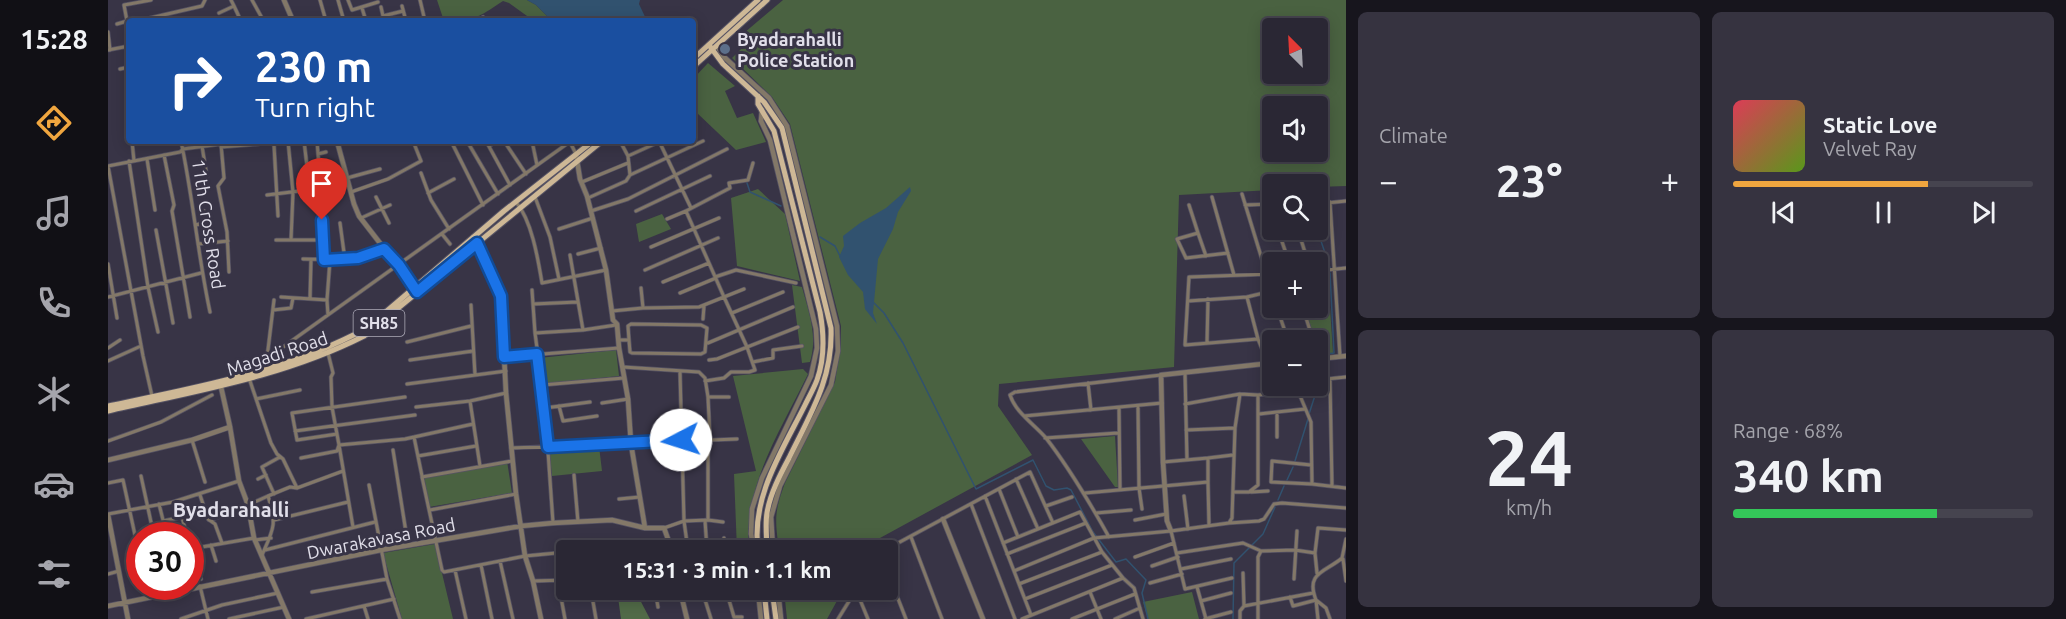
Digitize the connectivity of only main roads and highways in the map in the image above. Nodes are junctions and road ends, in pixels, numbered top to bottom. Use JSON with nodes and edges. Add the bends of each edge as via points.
{"nodes":[{"id":1,"x":758,"y":0,"type":"edge"},
{"id":2,"x":767,"y":0,"type":"edge"},
{"id":3,"x":729,"y":30,"type":"junction"},
{"id":4,"x":713,"y":46,"type":"junction"},
{"id":5,"x":696,"y":56,"type":"edge"},
{"id":6,"x":696,"y":64,"type":"edge"},
{"id":7,"x":758,"y":95,"type":"junction"},
{"id":8,"x":589,"y":144,"type":"edge"},
{"id":9,"x":598,"y":144,"type":"edge"},
{"id":10,"x":518,"y":204,"type":"junction"},
{"id":11,"x":416,"y":290,"type":"junction"},
{"id":12,"x":256,"y":374,"type":"junction"},
{"id":13,"x":248,"y":376,"type":"junction"},
{"id":14,"x":108,"y":406,"type":"edge"},
{"id":15,"x":108,"y":411,"type":"edge"},
{"id":16,"x":757,"y":540,"type":"edge"},
{"id":17,"x":767,"y":540,"type":"edge"},
{"id":18,"x":765,"y":600,"type":"edge"},
{"id":19,"x":773,"y":600,"type":"edge"},
{"id":20,"x":768,"y":619,"type":"edge"},
{"id":21,"x":776,"y":619,"type":"edge"}],
"edges":[{"from":1,"to":3,"type":"main road"},
{"from":2,"to":3,"type":"main road"},
{"from":3,"to":4,"type":"main road"},
{"from":4,"to":5,"type":"main road"},
{"from":4,"to":6,"type":"main road"},
{"from":4,"to":7,"type":"main road","via":[[723,64]]},
{"from":7,"to":16,"type":"main road","via":[[758,104],[774,132],[820,312],[823,348],[818,380],[765,485]]},
{"from":7,"to":17,"type":"main road","via":[[782,128],[831,327],[832,350],[816,402],[774,486],[766,514]]},
{"from":8,"to":10,"type":"main road","name":"Magadi Road","number":"SH85"},
{"from":9,"to":10,"type":"main road","name":"Magadi Road","number":"SH85"},
{"from":10,"to":11,"type":"main road","name":"Magadi Road","number":"SH85"},
{"from":11,"to":12,"type":"main road","name":"Magadi Road","number":"SH85","via":[[367,328],[343,341]]},
{"from":11,"to":12,"type":"main road","name":"Magadi Road","number":"SH85","via":[[364,336],[328,353]]},
{"from":12,"to":13,"type":"main road","name":"Magadi Road","number":"SH85"},
{"from":13,"to":14,"type":"main road","name":"Magadi Road","number":"SH85"},
{"from":13,"to":15,"type":"main road","name":"Magadi Road","number":"SH85","via":[[221,387]]},
{"from":18,"to":20,"type":"main road"},
{"from":19,"to":21,"type":"main road"}]}
